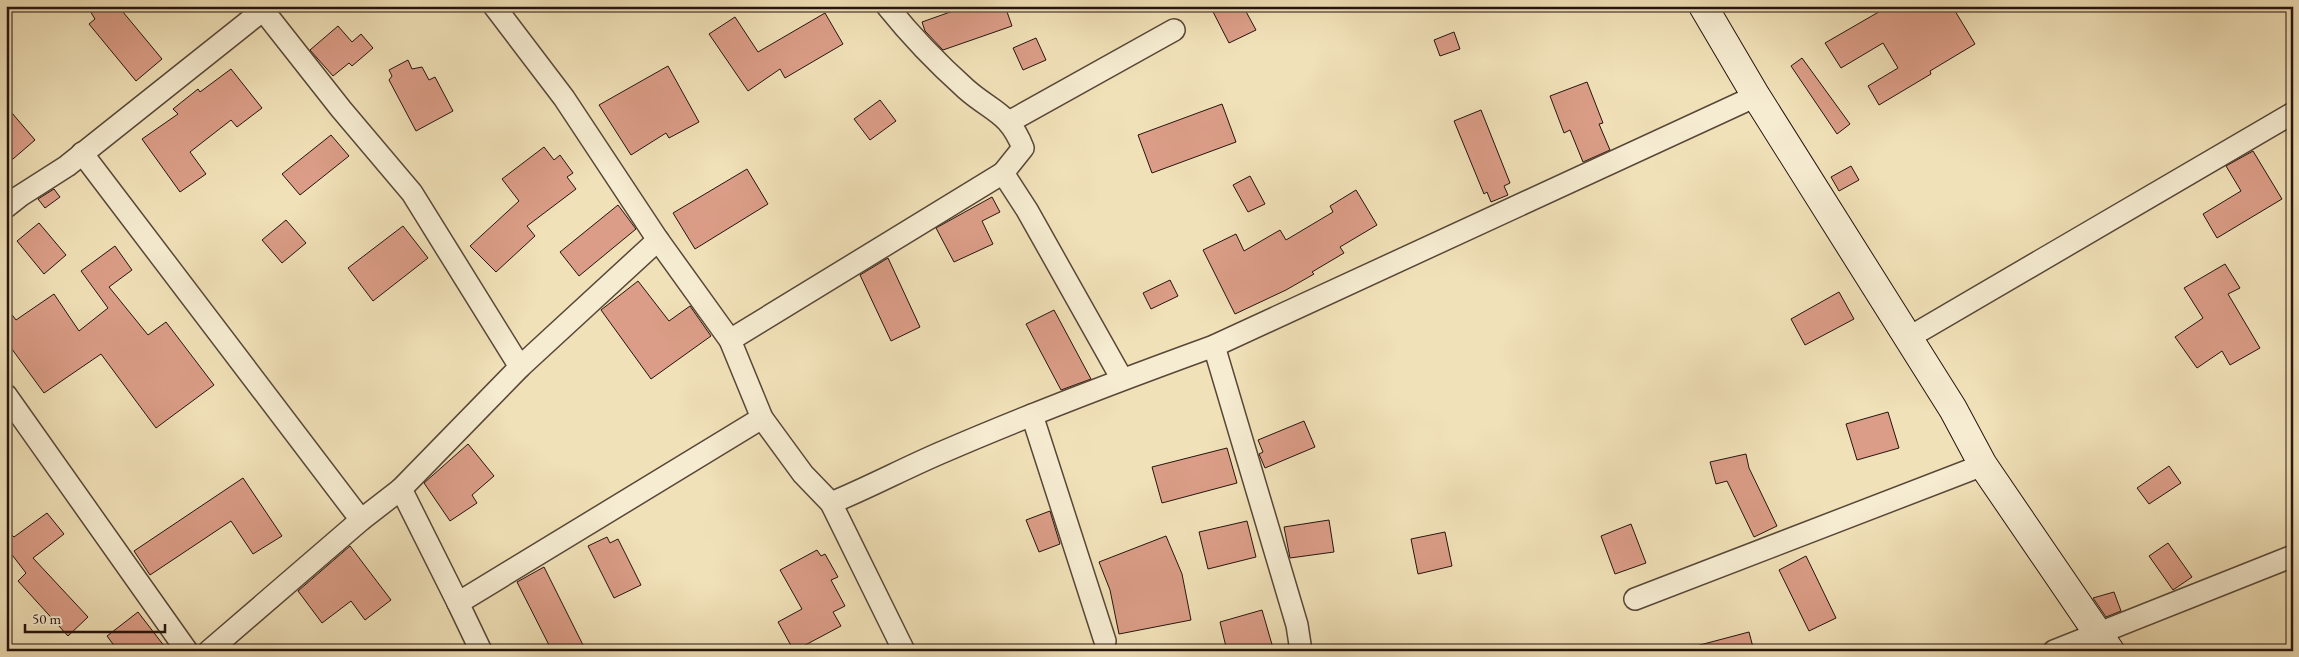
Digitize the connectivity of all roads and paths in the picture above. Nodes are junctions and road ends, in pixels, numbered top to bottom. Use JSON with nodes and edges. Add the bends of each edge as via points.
{"nodes":[{"id":1,"x":494,"y":6,"type":"edge"},
{"id":2,"x":886,"y":6,"type":"edge"},
{"id":3,"x":1703,"y":6,"type":"edge"},
{"id":4,"x":266,"y":8,"type":"edge"},
{"id":5,"x":1174,"y":30,"type":"dead end"},
{"id":6,"x":1756,"y":96,"type":"junction"},
{"id":7,"x":2293,"y":113,"type":"edge"},
{"id":8,"x":1009,"y":122,"type":"junction"},
{"id":9,"x":82,"y":153,"type":"junction"},
{"id":10,"x":1003,"y":173,"type":"junction"},
{"id":11,"x":11,"y":197,"type":"edge"},
{"id":12,"x":658,"y":240,"type":"junction"},
{"id":13,"x":1908,"y":338,"type":"junction"},
{"id":14,"x":730,"y":340,"type":"junction"},
{"id":15,"x":1214,"y":346,"type":"junction"},
{"id":16,"x":520,"y":367,"type":"junction"},
{"id":17,"x":1122,"y":379,"type":"junction"},
{"id":18,"x":6,"y":395,"type":"edge"},
{"id":19,"x":1032,"y":416,"type":"junction"},
{"id":20,"x":762,"y":418,"type":"junction"},
{"id":21,"x":1983,"y":465,"type":"junction"},
{"id":22,"x":401,"y":489,"type":"junction"},
{"id":23,"x":832,"y":503,"type":"junction"},
{"id":24,"x":361,"y":520,"type":"junction"},
{"id":25,"x":2293,"y":556,"type":"edge"},
{"id":26,"x":1635,"y":599,"type":"dead end"},
{"id":27,"x":458,"y":603,"type":"junction"},
{"id":28,"x":1105,"y":641,"type":"dead end"},
{"id":29,"x":2105,"y":643,"type":"edge"},
{"id":30,"x":188,"y":651,"type":"edge"},
{"id":31,"x":209,"y":651,"type":"edge"},
{"id":32,"x":480,"y":651,"type":"edge"},
{"id":33,"x":904,"y":651,"type":"edge"},
{"id":34,"x":1302,"y":651,"type":"edge"},
{"id":35,"x":2054,"y":651,"type":"edge"}],
"edges":[{"from":1,"to":12,"type":"street","via":[[564,98]]},
{"from":2,"to":8,"type":"street","via":[[917,44],[967,90]]},
{"from":3,"to":6,"type":"street"},
{"from":4,"to":9,"type":"street"},
{"from":4,"to":16,"type":"street","via":[[341,108],[412,193]]},
{"from":5,"to":8,"type":"street"},
{"from":6,"to":13,"type":"street"},
{"from":6,"to":15,"type":"street"},
{"from":7,"to":13,"type":"street"},
{"from":8,"to":10,"type":"street","via":[[1023,148]]},
{"from":9,"to":11,"type":"street"},
{"from":9,"to":24,"type":"street"},
{"from":10,"to":14,"type":"street"},
{"from":10,"to":17,"type":"street"},
{"from":12,"to":14,"type":"street"},
{"from":12,"to":16,"type":"street"},
{"from":13,"to":21,"type":"street","via":[[1953,409]]},
{"from":14,"to":20,"type":"street"},
{"from":15,"to":17,"type":"street"},
{"from":15,"to":34,"type":"street"},
{"from":16,"to":22,"type":"street"},
{"from":17,"to":19,"type":"street"},
{"from":18,"to":30,"type":"street"},
{"from":19,"to":23,"type":"street"},
{"from":19,"to":28,"type":"street"},
{"from":20,"to":23,"type":"street","via":[[804,474]]},
{"from":20,"to":27,"type":"street"},
{"from":21,"to":26,"type":"street"},
{"from":21,"to":29,"type":"street"},
{"from":22,"to":24,"type":"street"},
{"from":22,"to":27,"type":"street"},
{"from":23,"to":33,"type":"street"},
{"from":24,"to":31,"type":"street"},
{"from":25,"to":29,"type":"street"},
{"from":27,"to":32,"type":"street"},
{"from":29,"to":35,"type":"street"}]}
